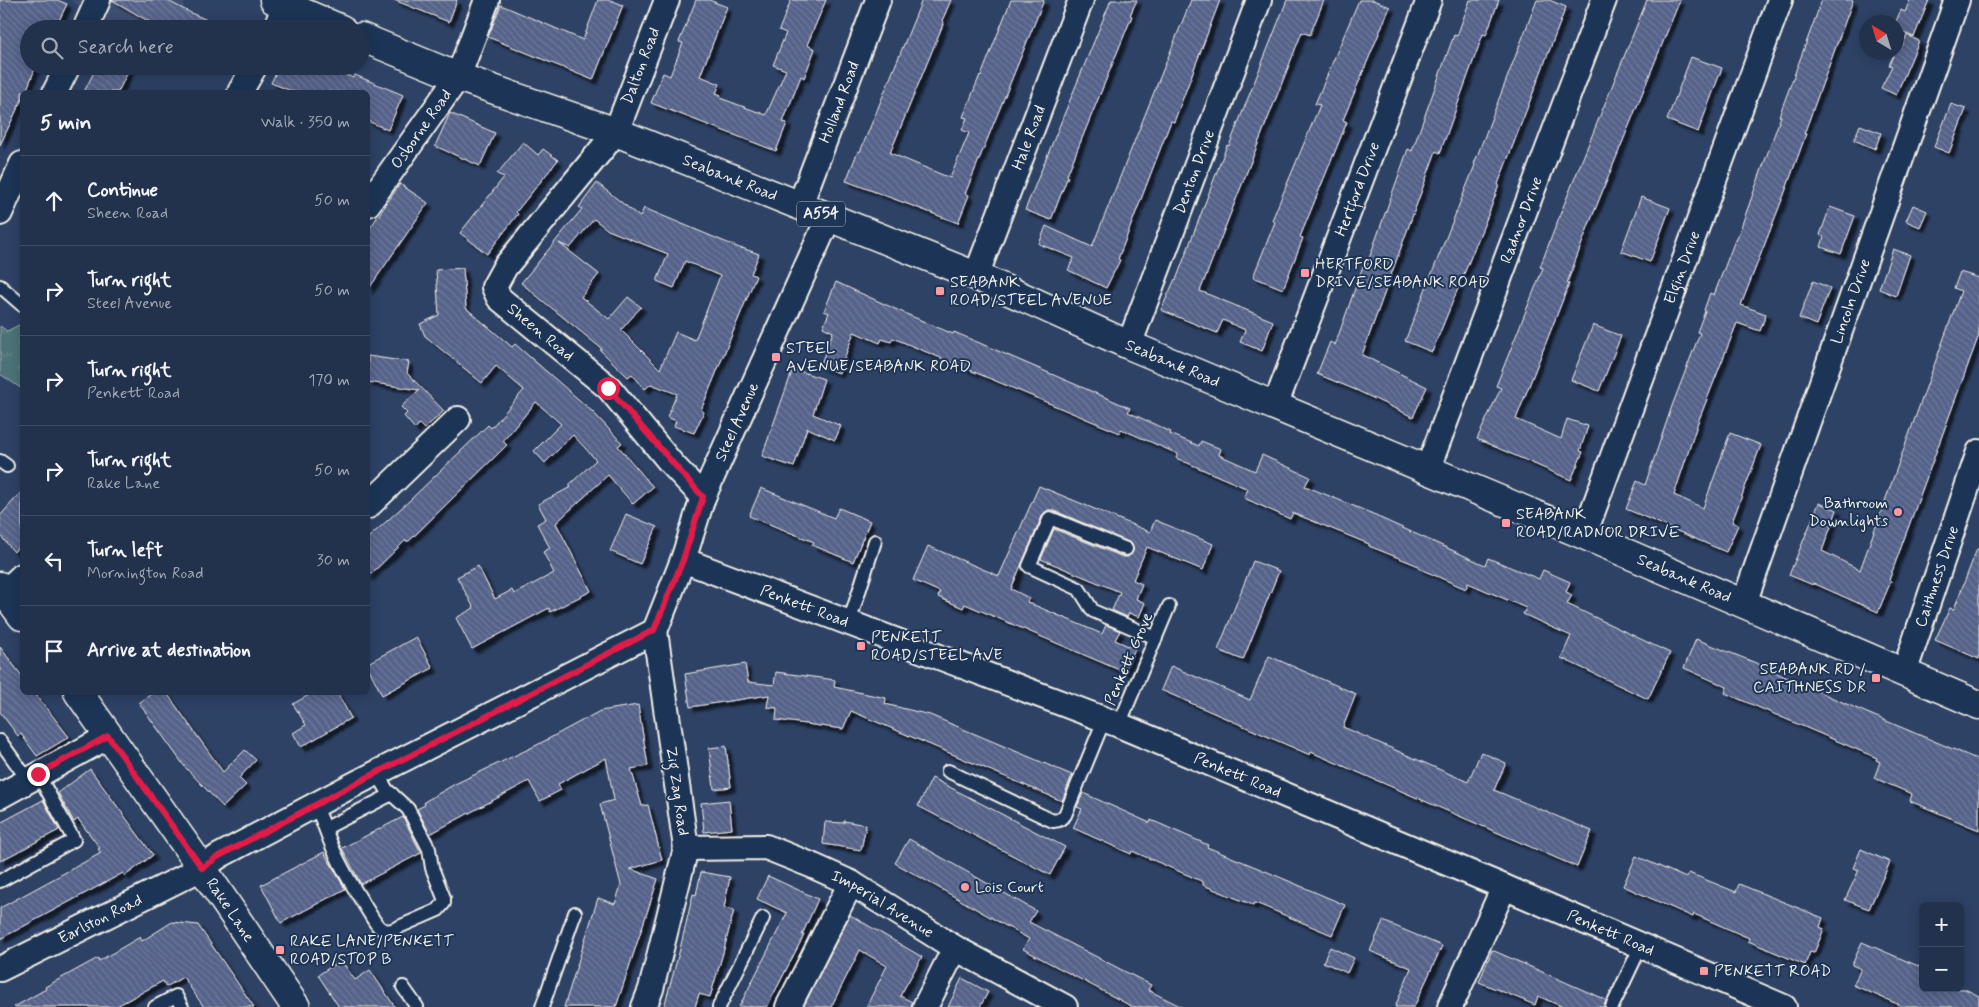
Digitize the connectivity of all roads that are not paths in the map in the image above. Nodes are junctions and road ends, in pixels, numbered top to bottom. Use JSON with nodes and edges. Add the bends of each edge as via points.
{"nodes":[{"id":1,"x":98,"y":0,"type":"edge"},
{"id":2,"x":487,"y":0,"type":"edge"},
{"id":3,"x":667,"y":0,"type":"edge"},
{"id":4,"x":878,"y":0,"type":"edge"},
{"id":5,"x":1081,"y":0,"type":"edge"},
{"id":6,"x":1258,"y":0,"type":"edge"},
{"id":7,"x":1429,"y":0,"type":"edge"},
{"id":8,"x":1604,"y":0,"type":"edge"},
{"id":9,"x":1780,"y":0,"type":"edge"},
{"id":10,"x":1956,"y":0,"type":"edge"},
{"id":11,"x":288,"y":9,"type":"edge"},
{"id":12,"x":89,"y":20,"type":"edge"},
{"id":13,"x":317,"y":20,"type":"edge"},
{"id":14,"x":370,"y":41,"type":"edge"},
{"id":15,"x":64,"y":75,"type":"edge"},
{"id":16,"x":250,"y":75,"type":"edge"},
{"id":17,"x":458,"y":76,"type":"junction"},
{"id":18,"x":57,"y":90,"type":"edge"},
{"id":19,"x":241,"y":90,"type":"edge"},
{"id":20,"x":616,"y":132,"type":"junction"},
{"id":21,"x":20,"y":168,"type":"edge"},
{"id":22,"x":370,"y":201,"type":"edge"},
{"id":23,"x":800,"y":205,"type":"junction"},
{"id":24,"x":0,"y":213,"type":"edge"},
{"id":25,"x":829,"y":217,"type":"junction"},
{"id":26,"x":976,"y":276,"type":"junction"},
{"id":27,"x":0,"y":286,"type":"edge"},
{"id":28,"x":20,"y":303,"type":"edge"},
{"id":29,"x":1129,"y":344,"type":"junction"},
{"id":30,"x":1275,"y":406,"type":"junction"},
{"id":31,"x":458,"y":419,"type":"dead end"},
{"id":32,"x":1979,"y":452,"type":"edge"},
{"id":33,"x":1428,"y":468,"type":"junction"},
{"id":34,"x":703,"y":497,"type":"junction"},
{"id":35,"x":370,"y":504,"type":"edge"},
{"id":36,"x":1584,"y":535,"type":"junction"},
{"id":37,"x":875,"y":541,"type":"dead end"},
{"id":38,"x":1126,"y":549,"type":"dead end"},
{"id":39,"x":683,"y":560,"type":"junction"},
{"id":40,"x":9,"y":585,"type":"edge"},
{"id":41,"x":1744,"y":603,"type":"junction"},
{"id":42,"x":1170,"y":606,"type":"dead end"},
{"id":43,"x":20,"y":611,"type":"edge"},
{"id":44,"x":849,"y":622,"type":"junction"},
{"id":45,"x":654,"y":630,"type":"junction"},
{"id":46,"x":1156,"y":638,"type":"junction"},
{"id":47,"x":1904,"y":673,"type":"junction"},
{"id":48,"x":80,"y":695,"type":"edge"},
{"id":49,"x":1979,"y":705,"type":"edge"},
{"id":50,"x":1112,"y":722,"type":"junction"},
{"id":51,"x":108,"y":736,"type":"junction"},
{"id":52,"x":0,"y":741,"type":"edge"},
{"id":53,"x":948,"y":771,"type":"dead end"},
{"id":54,"x":377,"y":773,"type":"junction"},
{"id":55,"x":33,"y":777,"type":"junction"},
{"id":56,"x":392,"y":794,"type":"junction"},
{"id":57,"x":0,"y":796,"type":"edge"},
{"id":58,"x":315,"y":805,"type":"junction"},
{"id":59,"x":326,"y":828,"type":"junction"},
{"id":60,"x":686,"y":848,"type":"junction"},
{"id":61,"x":202,"y":868,"type":"junction"},
{"id":62,"x":0,"y":881,"type":"edge"},
{"id":63,"x":851,"y":883,"type":"junction"},
{"id":64,"x":1504,"y":887,"type":"junction"},
{"id":65,"x":575,"y":913,"type":"dead end"},
{"id":66,"x":763,"y":918,"type":"dead end"},
{"id":67,"x":1641,"y":946,"type":"junction"},
{"id":68,"x":955,"y":948,"type":"junction"},
{"id":69,"x":0,"y":969,"type":"edge"},
{"id":70,"x":403,"y":987,"type":"dead end"},
{"id":71,"x":155,"y":1007,"type":"edge"},
{"id":72,"x":182,"y":1007,"type":"edge"},
{"id":73,"x":296,"y":1007,"type":"edge"},
{"id":74,"x":416,"y":1007,"type":"edge"},
{"id":75,"x":542,"y":1007,"type":"edge"},
{"id":76,"x":644,"y":1007,"type":"edge"},
{"id":77,"x":719,"y":1007,"type":"edge"},
{"id":78,"x":788,"y":1007,"type":"edge"},
{"id":79,"x":925,"y":1007,"type":"edge"},
{"id":80,"x":1065,"y":1007,"type":"edge"},
{"id":81,"x":1450,"y":1007,"type":"edge"},
{"id":82,"x":1612,"y":1007,"type":"edge"},
{"id":83,"x":1784,"y":1007,"type":"edge"}],
"edges":[{"from":1,"to":12,"type":"street"},
{"from":2,"to":17,"type":"street","name":"Osborne Road"},
{"from":3,"to":20,"type":"street","name":"Dalton Road"},
{"from":4,"to":23,"type":"street","name":"Holland Road"},
{"from":5,"to":26,"type":"street","name":"Hale Road"},
{"from":6,"to":29,"type":"street","name":"Denton Drive"},
{"from":7,"to":30,"type":"street","name":"Hertford Drive"},
{"from":8,"to":33,"type":"street","name":"Radnor Drive"},
{"from":9,"to":36,"type":"street","name":"Elgin Drive"},
{"from":10,"to":41,"type":"street","name":"Lincoln Drive"},
{"from":11,"to":13,"type":"main road"},
{"from":14,"to":17,"type":"main road","name":"Seabank Road","number":"A554"},
{"from":15,"to":18,"type":"street"},
{"from":16,"to":19,"type":"street"},
{"from":17,"to":20,"type":"main road","name":"Seabank Road","number":"A554"},
{"from":17,"to":22,"type":"street","name":"Osborne Road"},
{"from":20,"to":23,"type":"main road","name":"Seabank Road","number":"A554"},
{"from":20,"to":34,"type":"street","name":"Sheen Road","via":[[505,267],[494,287],[499,298],[608,388]]},
{"from":21,"to":24,"type":"street"},
{"from":23,"to":25,"type":"main road","name":"Seabank Road","number":"A554"},
{"from":25,"to":26,"type":"main road","name":"Seabank Road","number":"A554"},
{"from":25,"to":34,"type":"street","name":"Steel Avenue"},
{"from":26,"to":29,"type":"main road","name":"Seabank Road","number":"A554"},
{"from":27,"to":28,"type":"lane"},
{"from":29,"to":30,"type":"main road","name":"Seabank Road","number":"A554"},
{"from":30,"to":33,"type":"main road","name":"Seabank Road","number":"A554"},
{"from":31,"to":35,"type":"street"},
{"from":32,"to":47,"type":"street","name":"Caithness Drive"},
{"from":33,"to":36,"type":"main road","name":"Seabank Road","number":"A554"},
{"from":34,"to":39,"type":"street","name":"Steel Avenue"},
{"from":36,"to":41,"type":"main road","name":"Seabank Road","number":"A554"},
{"from":37,"to":44,"type":"lane"},
{"from":38,"to":46,"type":"lane","via":[[1050,518],[1029,566],[1079,589],[1093,611]]},
{"from":39,"to":44,"type":"street","name":"Penkett Road"},
{"from":39,"to":45,"type":"street","name":"Steel Avenue"},
{"from":40,"to":43,"type":"main road"},
{"from":41,"to":47,"type":"main road","name":"Seabank Road","number":"A554"},
{"from":42,"to":46,"type":"lane","name":"Penkett Grove"},
{"from":44,"to":50,"type":"street","name":"Penkett Road"},
{"from":45,"to":54,"type":"street"},
{"from":45,"to":60,"type":"street","name":"Zig Zag Road"},
{"from":46,"to":50,"type":"lane","name":"Penkett Grove"},
{"from":47,"to":49,"type":"main road","name":"Seabank Road","number":"A554"},
{"from":48,"to":51,"type":"main road","name":"Rake Lane"},
{"from":50,"to":53,"type":"lane","name":"Penkett Grove","via":[[1065,815],[1059,820],[1052,821]]},
{"from":50,"to":64,"type":"street","name":"Penkett Road"},
{"from":51,"to":55,"type":"street"},
{"from":51,"to":61,"type":"main road","name":"Rake Lane"},
{"from":52,"to":55,"type":"lane"},
{"from":54,"to":56,"type":"lane"},
{"from":54,"to":58,"type":"street"},
{"from":55,"to":57,"type":"street"},
{"from":55,"to":62,"type":"lane","via":[[74,840]]},
{"from":56,"to":59,"type":"lane"},
{"from":56,"to":59,"type":"lane","via":[[408,809],[429,849],[432,868],[444,898],[438,910],[392,930],[380,928],[336,857]]},
{"from":58,"to":59,"type":"lane"},
{"from":58,"to":61,"type":"street"},
{"from":60,"to":63,"type":"street","name":"Imperial Avenue","via":[[766,847]]},
{"from":60,"to":76,"type":"street","name":"Zig Zag Road"},
{"from":61,"to":69,"type":"street","name":"Earlston Road"},
{"from":61,"to":73,"type":"main road","name":"Rake Lane"},
{"from":63,"to":68,"type":"street","name":"Imperial Avenue"},
{"from":63,"to":78,"type":"street"},
{"from":64,"to":67,"type":"street","name":"Penkett Road"},
{"from":64,"to":81,"type":"street"},
{"from":65,"to":75,"type":"lane"},
{"from":66,"to":77,"type":"lane"},
{"from":67,"to":82,"type":"lane"},
{"from":67,"to":83,"type":"street","name":"Penkett Road"},
{"from":68,"to":79,"type":"street"},
{"from":68,"to":80,"type":"street","name":"Imperial Avenue"},
{"from":70,"to":74,"type":"lane"},
{"from":71,"to":72,"type":"lane","via":[[176,996]]}]}
